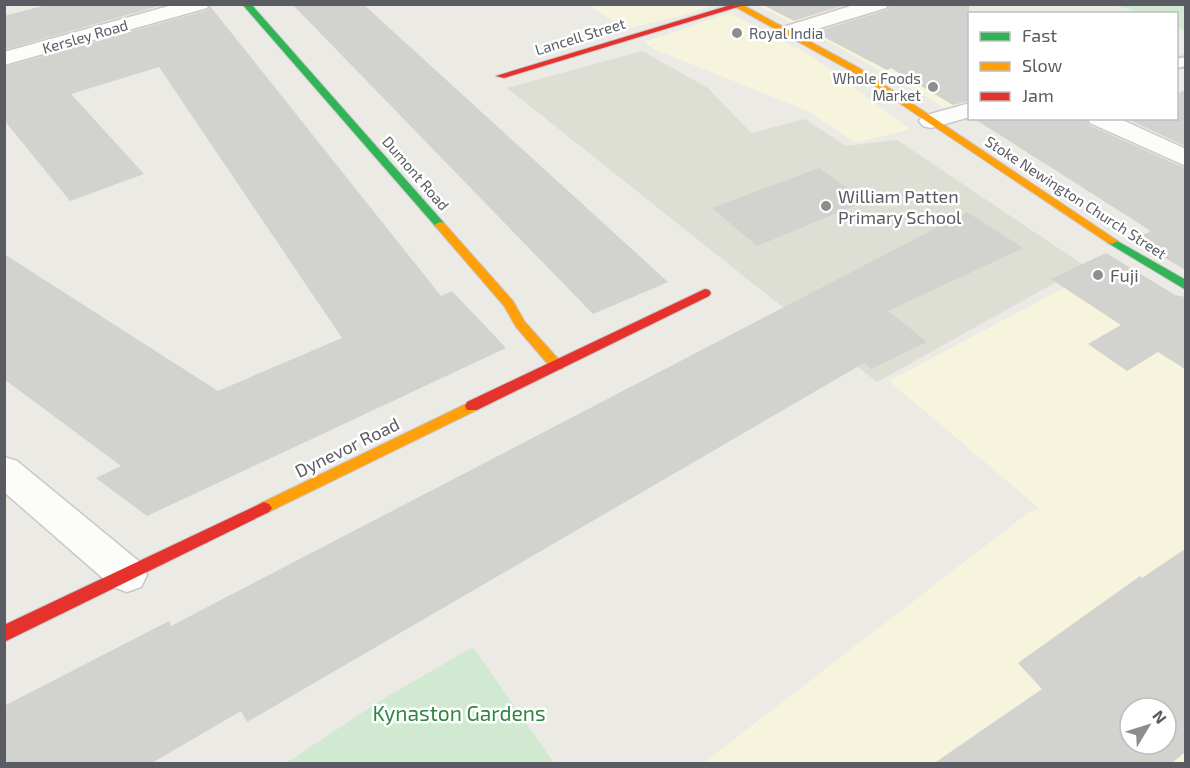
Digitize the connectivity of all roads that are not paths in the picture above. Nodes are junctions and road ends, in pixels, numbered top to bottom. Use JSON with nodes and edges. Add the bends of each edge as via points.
{"nodes":[{"id":1,"x":200,"y":4,"type":"edge"},
{"id":2,"x":246,"y":4,"type":"edge"},
{"id":3,"x":879,"y":4,"type":"edge"},
{"id":4,"x":735,"y":5,"type":"edge"},
{"id":5,"x":787,"y":32,"type":"junction"},
{"id":6,"x":4,"y":59,"type":"edge"},
{"id":7,"x":501,"y":76,"type":"dead end"},
{"id":8,"x":968,"y":110,"type":"edge"},
{"id":9,"x":1102,"y":120,"type":"edge"},
{"id":10,"x":932,"y":121,"type":"junction"},
{"id":11,"x":1185,"y":159,"type":"edge"},
{"id":12,"x":1185,"y":286,"type":"edge"},
{"id":13,"x":705,"y":293,"type":"dead end"},
{"id":14,"x":557,"y":366,"type":"junction"},
{"id":15,"x":4,"y":471,"type":"edge"},
{"id":16,"x":127,"y":575,"type":"junction"},
{"id":17,"x":4,"y":634,"type":"edge"}],
"edges":[{"from":1,"to":6,"type":"street","name":"Kersley Road"},
{"from":2,"to":14,"type":"street","name":"Dumont Road","via":[[509,303],[520,324]]},
{"from":3,"to":5,"type":"street"},
{"from":4,"to":5,"type":"street","name":"Stoke Newington Church Street"},
{"from":4,"to":7,"type":"street","name":"Lancell Street"},
{"from":5,"to":10,"type":"street","name":"Stoke Newington Church Street","via":[[856,70]]},
{"from":8,"to":10,"type":"street"},
{"from":9,"to":11,"type":"street"},
{"from":10,"to":12,"type":"street","name":"Stoke Newington Church Street","via":[[1082,223]]},
{"from":13,"to":14,"type":"street","name":"Dynevor Road"},
{"from":14,"to":16,"type":"street","name":"Dynevor Road"},
{"from":15,"to":16,"type":"street"},
{"from":16,"to":17,"type":"street","name":"Dynevor Road"}]}
